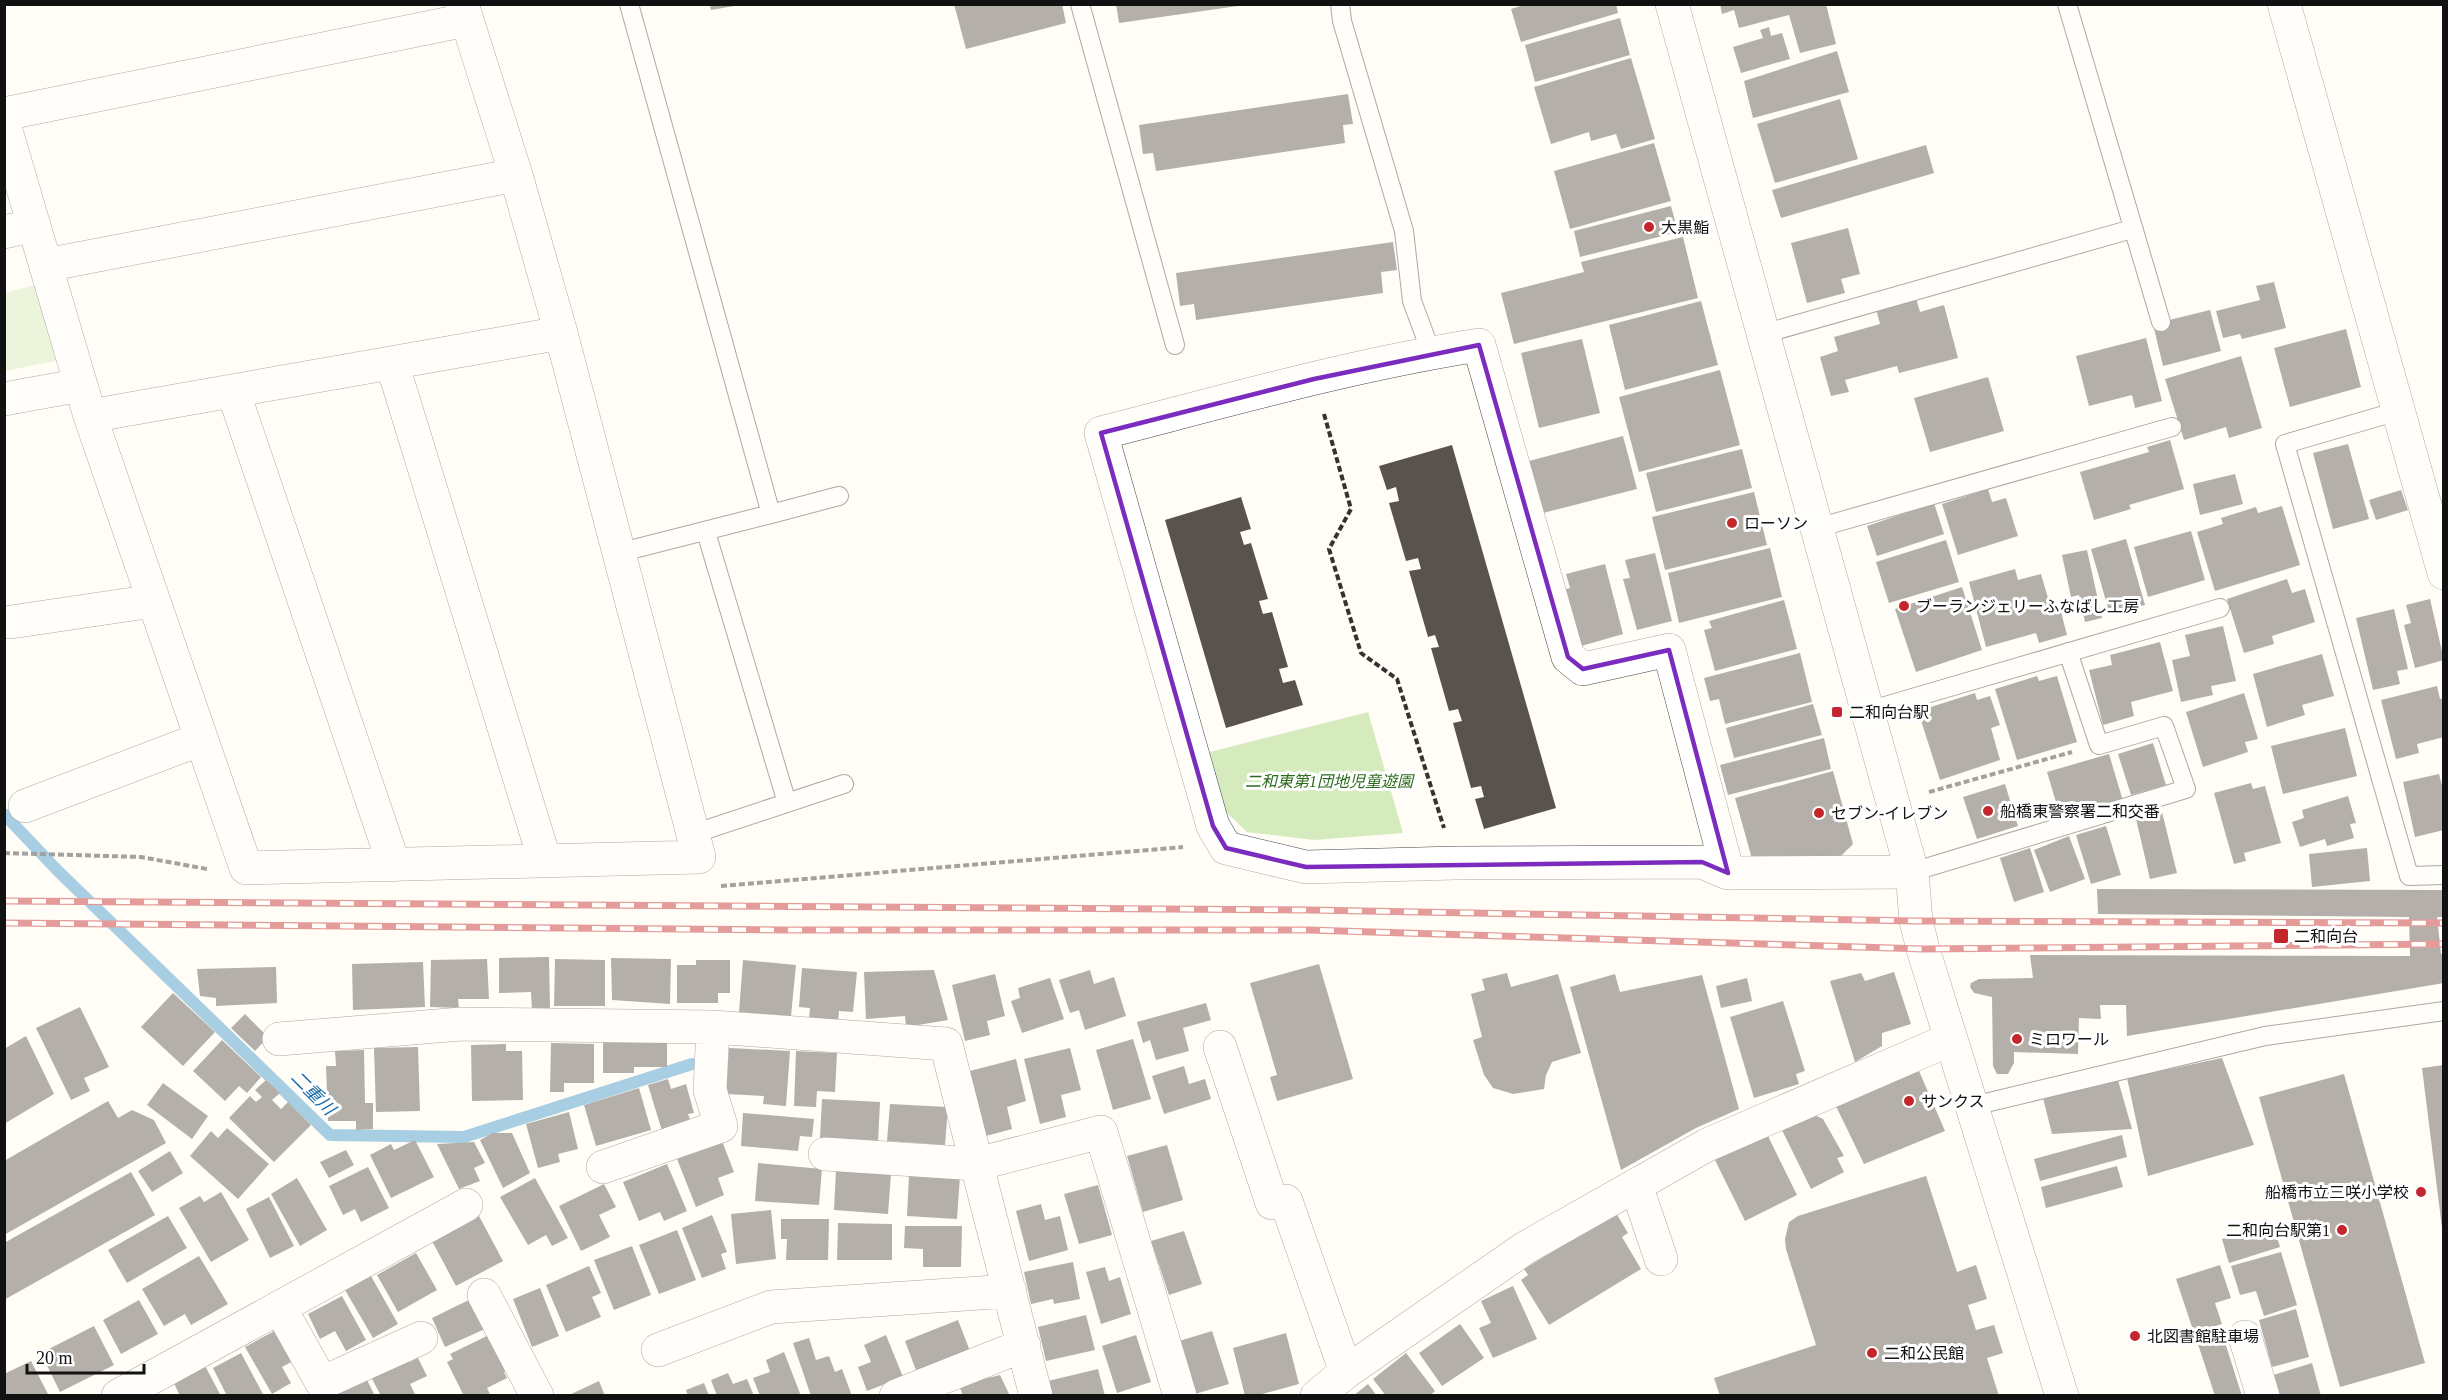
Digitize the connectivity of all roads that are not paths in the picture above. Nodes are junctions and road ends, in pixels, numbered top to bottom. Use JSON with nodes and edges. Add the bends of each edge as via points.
{"nodes":[{"id":1,"x":629,"y":4,"type":"edge"},
{"id":2,"x":1080,"y":4,"type":"edge"},
{"id":3,"x":1340,"y":4,"type":"edge"},
{"id":4,"x":1672,"y":4,"type":"edge"},
{"id":5,"x":2067,"y":4,"type":"edge"},
{"id":6,"x":2284,"y":4,"type":"edge"},
{"id":7,"x":464,"y":12,"type":"edge"},
{"id":8,"x":4,"y":114,"type":"edge"},
{"id":9,"x":4,"y":124,"type":"edge"},
{"id":10,"x":516,"y":175,"type":"junction"},
{"id":11,"x":19,"y":229,"type":"edge"},
{"id":12,"x":2132,"y":229,"type":"junction"},
{"id":13,"x":46,"y":266,"type":"junction"},
{"id":14,"x":2161,"y":322,"type":"dead end"},
{"id":15,"x":561,"y":333,"type":"junction"},
{"id":16,"x":1763,"y":334,"type":"junction"},
{"id":17,"x":1175,"y":345,"type":"dead end"},
{"id":18,"x":1431,"y":352,"type":"junction"},
{"id":19,"x":392,"y":363,"type":"junction"},
{"id":20,"x":81,"y":385,"type":"junction"},
{"id":21,"x":233,"y":391,"type":"junction"},
{"id":22,"x":4,"y":399,"type":"edge"},
{"id":23,"x":2398,"y":411,"type":"junction"},
{"id":24,"x":90,"y":416,"type":"junction"},
{"id":25,"x":2172,"y":427,"type":"dead end"},
{"id":26,"x":839,"y":496,"type":"dead end"},
{"id":27,"x":771,"y":514,"type":"junction"},
{"id":28,"x":1817,"y":528,"type":"junction"},
{"id":29,"x":706,"y":532,"type":"junction"},
{"id":30,"x":618,"y":553,"type":"junction"},
{"id":31,"x":2444,"y":573,"type":"edge"},
{"id":32,"x":153,"y":601,"type":"junction"},
{"id":33,"x":2220,"y":608,"type":"dead end"},
{"id":34,"x":11,"y":622,"type":"dead end"},
{"id":35,"x":2068,"y":652,"type":"junction"},
{"id":36,"x":1868,"y":711,"type":"junction"},
{"id":37,"x":201,"y":739,"type":"junction"},
{"id":38,"x":844,"y":784,"type":"dead end"},
{"id":39,"x":786,"y":803,"type":"junction"},
{"id":40,"x":25,"y":806,"type":"dead end"},
{"id":41,"x":696,"y":846,"type":"junction"},
{"id":42,"x":545,"y":861,"type":"junction"},
{"id":43,"x":393,"y":865,"type":"junction"},
{"id":44,"x":1912,"y":872,"type":"junction"},
{"id":45,"x":1728,"y":873,"type":"junction"},
{"id":46,"x":2444,"y":875,"type":"edge"},
{"id":47,"x":2444,"y":1011,"type":"edge"},
{"id":48,"x":713,"y":1027,"type":"junction"},
{"id":49,"x":279,"y":1038,"type":"dead end"},
{"id":50,"x":1952,"y":1039,"type":"junction"},
{"id":51,"x":1220,"y":1047,"type":"dead end"},
{"id":52,"x":1973,"y":1106,"type":"junction"},
{"id":53,"x":825,"y":1154,"type":"dead end"},
{"id":54,"x":977,"y":1164,"type":"junction"},
{"id":55,"x":603,"y":1167,"type":"dead end"},
{"id":56,"x":1636,"y":1185,"type":"junction"},
{"id":57,"x":466,"y":1205,"type":"dead end"},
{"id":58,"x":1661,"y":1259,"type":"dead end"},
{"id":59,"x":1010,"y":1291,"type":"junction"},
{"id":60,"x":484,"y":1295,"type":"dead end"},
{"id":61,"x":280,"y":1308,"type":"junction"},
{"id":62,"x":2245,"y":1337,"type":"dead end"},
{"id":63,"x":421,"y":1338,"type":"dead end"},
{"id":64,"x":1024,"y":1345,"type":"junction"},
{"id":65,"x":658,"y":1350,"type":"dead end"},
{"id":66,"x":1346,"y":1372,"type":"junction"},
{"id":67,"x":118,"y":1395,"type":"edge"},
{"id":68,"x":537,"y":1395,"type":"edge"},
{"id":69,"x":896,"y":1395,"type":"edge"},
{"id":70,"x":1036,"y":1395,"type":"edge"},
{"id":71,"x":1180,"y":1395,"type":"edge"},
{"id":72,"x":1317,"y":1395,"type":"edge"},
{"id":73,"x":2062,"y":1395,"type":"edge"},
{"id":74,"x":2263,"y":1395,"type":"edge"}],
"edges":[{"from":1,"to":27,"type":"lane"},
{"from":2,"to":17,"type":"lane"},
{"from":3,"to":18,"type":"lane","via":[[1404,231],[1412,301]]},
{"from":4,"to":16,"type":"street"},
{"from":5,"to":12,"type":"lane"},
{"from":6,"to":23,"type":"street"},
{"from":7,"to":8,"type":"street"},
{"from":7,"to":10,"type":"street"},
{"from":9,"to":11,"type":"street"},
{"from":10,"to":13,"type":"street"},
{"from":10,"to":15,"type":"street"},
{"from":11,"to":13,"type":"street"},
{"from":12,"to":14,"type":"lane"},
{"from":12,"to":16,"type":"lane"},
{"from":13,"to":20,"type":"street"},
{"from":15,"to":19,"type":"street"},
{"from":15,"to":30,"type":"street"},
{"from":16,"to":28,"type":"street"},
{"from":18,"to":45,"type":"street","via":[[1479,345],[1568,657],[1583,669],[1669,650]]},
{"from":18,"to":45,"type":"street","via":[[1101,433],[1213,826],[1226,848],[1306,867],[1702,862]]},
{"from":19,"to":21,"type":"street"},
{"from":19,"to":42,"type":"street"},
{"from":20,"to":22,"type":"street"},
{"from":20,"to":24,"type":"street"},
{"from":21,"to":24,"type":"street"},
{"from":21,"to":43,"type":"street"},
{"from":23,"to":31,"type":"street"},
{"from":23,"to":46,"type":"lane","via":[[2285,444],[2409,876]]},
{"from":24,"to":32,"type":"street"},
{"from":25,"to":28,"type":"lane"},
{"from":26,"to":27,"type":"lane"},
{"from":27,"to":29,"type":"lane"},
{"from":28,"to":36,"type":"street"},
{"from":29,"to":30,"type":"lane"},
{"from":29,"to":39,"type":"lane"},
{"from":30,"to":41,"type":"street"},
{"from":32,"to":34,"type":"street"},
{"from":32,"to":37,"type":"street"},
{"from":33,"to":35,"type":"lane"},
{"from":35,"to":36,"type":"lane"},
{"from":35,"to":44,"type":"lane","via":[[2099,745],[2164,726],[2186,789]]},
{"from":36,"to":44,"type":"street"},
{"from":37,"to":40,"type":"street"},
{"from":37,"to":43,"type":"street","via":[[246,868]]},
{"from":38,"to":39,"type":"lane"},
{"from":39,"to":41,"type":"lane"},
{"from":41,"to":42,"type":"street"},
{"from":42,"to":43,"type":"street"},
{"from":44,"to":45,"type":"street"},
{"from":44,"to":50,"type":"street","via":[[1916,921]]},
{"from":47,"to":52,"type":"lane","via":[[2265,1036]]},
{"from":48,"to":49,"type":"street","via":[[461,1024]]},
{"from":48,"to":54,"type":"street","via":[[946,1044]]},
{"from":48,"to":55,"type":"street","via":[[710,1090],[721,1126]]},
{"from":50,"to":52,"type":"street"},
{"from":50,"to":56,"type":"street","via":[[1707,1145]]},
{"from":51,"to":66,"type":"street","via":[[1272,1203],[1286,1201]]},
{"from":52,"to":73,"type":"street"},
{"from":53,"to":54,"type":"street"},
{"from":54,"to":59,"type":"street"},
{"from":54,"to":71,"type":"street","via":[[1101,1132]]},
{"from":56,"to":58,"type":"street"},
{"from":56,"to":66,"type":"street","via":[[1525,1248]]},
{"from":57,"to":61,"type":"street"},
{"from":59,"to":64,"type":"street"},
{"from":59,"to":65,"type":"street","via":[[771,1307]]},
{"from":60,"to":68,"type":"street"},
{"from":61,"to":63,"type":"street","via":[[322,1383]]},
{"from":61,"to":67,"type":"street"},
{"from":62,"to":74,"type":"street"},
{"from":64,"to":69,"type":"street"},
{"from":64,"to":70,"type":"street"},
{"from":66,"to":72,"type":"street"}]}
